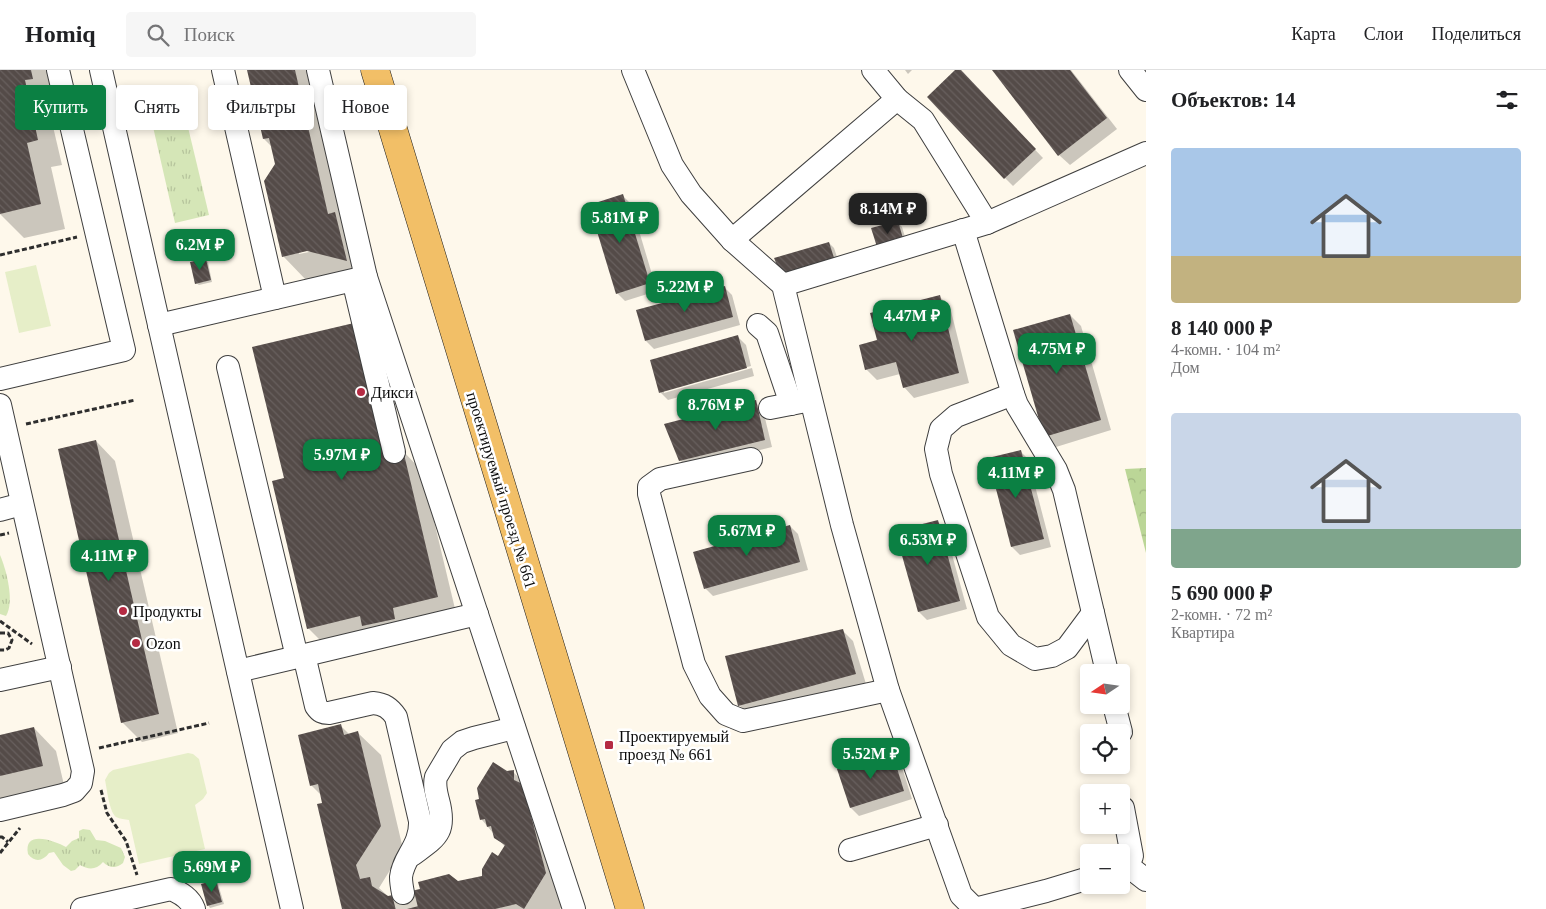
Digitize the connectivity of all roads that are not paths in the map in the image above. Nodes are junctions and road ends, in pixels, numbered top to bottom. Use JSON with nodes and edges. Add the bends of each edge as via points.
{"nodes":[{"id":1,"x":58,"y":70,"type":"edge"},
{"id":2,"x":101,"y":70,"type":"edge"},
{"id":3,"x":223,"y":70,"type":"edge"},
{"id":4,"x":318,"y":70,"type":"edge"},
{"id":5,"x":375,"y":70,"type":"edge"},
{"id":6,"x":633,"y":70,"type":"edge"},
{"id":7,"x":873,"y":70,"type":"edge"},
{"id":8,"x":1130,"y":70,"type":"edge"},
{"id":9,"x":1146,"y":90,"type":"edge"},
{"id":10,"x":897,"y":98,"type":"junction"},
{"id":11,"x":1146,"y":153,"type":"edge"},
{"id":12,"x":987,"y":224,"type":"junction"},
{"id":13,"x":963,"y":230,"type":"junction"},
{"id":14,"x":732,"y":240,"type":"junction"},
{"id":15,"x":359,"y":279,"type":"junction"},
{"id":16,"x":783,"y":285,"type":"junction"},
{"id":17,"x":275,"y":298,"type":"junction"},
{"id":18,"x":159,"y":325,"type":"junction"},
{"id":19,"x":758,"y":325,"type":"dead end"},
{"id":20,"x":228,"y":366,"type":"dead end"},
{"id":21,"x":0,"y":379,"type":"edge"},
{"id":22,"x":1013,"y":394,"type":"junction"},
{"id":23,"x":791,"y":404,"type":"junction"},
{"id":24,"x":0,"y":406,"type":"edge"},
{"id":25,"x":394,"y":452,"type":"dead end"},
{"id":26,"x":751,"y":459,"type":"dead end"},
{"id":27,"x":22,"y":504,"type":"junction"},
{"id":28,"x":0,"y":510,"type":"edge"},
{"id":29,"x":1093,"y":613,"type":"junction"},
{"id":30,"x":477,"y":614,"type":"junction"},
{"id":31,"x":301,"y":656,"type":"junction"},
{"id":32,"x":59,"y":664,"type":"junction"},
{"id":33,"x":1105,"y":664,"type":"edge"},
{"id":34,"x":238,"y":671,"type":"junction"},
{"id":35,"x":0,"y":680,"type":"edge"},
{"id":36,"x":888,"y":690,"type":"junction"},
{"id":37,"x":514,"y":728,"type":"junction"},
{"id":38,"x":0,"y":810,"type":"edge"},
{"id":39,"x":936,"y":825,"type":"junction"},
{"id":40,"x":1130,"y":845,"type":"edge"},
{"id":41,"x":850,"y":850,"type":"dead end"},
{"id":42,"x":409,"y":858,"type":"junction"},
{"id":43,"x":1130,"y":859,"type":"edge"},
{"id":44,"x":1130,"y":870,"type":"edge"},
{"id":45,"x":1146,"y":880,"type":"edge"},
{"id":46,"x":1080,"y":883,"type":"edge"},
{"id":47,"x":404,"y":893,"type":"tunnel mouth"},
{"id":48,"x":1051,"y":900,"type":"edge"},
{"id":49,"x":82,"y":909,"type":"edge"},
{"id":50,"x":194,"y":909,"type":"edge"},
{"id":51,"x":292,"y":909,"type":"edge"},
{"id":52,"x":574,"y":909,"type":"edge"},
{"id":53,"x":630,"y":909,"type":"edge"},
{"id":54,"x":975,"y":909,"type":"edge"}],
"edges":[{"from":1,"to":21,"type":"street","via":[[124,350]]},
{"from":2,"to":18,"type":"street"},
{"from":3,"to":17,"type":"street"},
{"from":4,"to":15,"type":"street"},
{"from":5,"to":53,"type":"main road","name":"проектируемый проезд № 661"},
{"from":6,"to":14,"type":"street","via":[[672,165],[691,194]]},
{"from":7,"to":10,"type":"street"},
{"from":8,"to":9,"type":"street"},
{"from":10,"to":12,"type":"street","via":[[923,120]]},
{"from":10,"to":14,"type":"street"},
{"from":11,"to":12,"type":"street"},
{"from":12,"to":13,"type":"street"},
{"from":13,"to":16,"type":"street"},
{"from":13,"to":22,"type":"street"},
{"from":14,"to":16,"type":"street"},
{"from":15,"to":17,"type":"street"},
{"from":15,"to":25,"type":"street"},
{"from":15,"to":30,"type":"street"},
{"from":16,"to":23,"type":"street"},
{"from":17,"to":18,"type":"street"},
{"from":18,"to":34,"type":"street"},
{"from":19,"to":23,"type":"street","via":[[767,333]]},
{"from":20,"to":31,"type":"street"},
{"from":22,"to":29,"type":"street","via":[[1064,490]]},
{"from":22,"to":29,"type":"street","via":[[956,416],[941,429],[936,449],[941,474],[988,617],[1011,645],[1035,659],[1052,656],[1067,648]]},
{"from":23,"to":36,"type":"street","via":[[842,525]]},
{"from":24,"to":27,"type":"street"},
{"from":26,"to":36,"type":"street","via":[[660,479],[649,487],[694,664],[710,696],[726,714],[744,721]]},
{"from":27,"to":28,"type":"street"},
{"from":27,"to":32,"type":"street"},
{"from":29,"to":33,"type":"street"},
{"from":30,"to":31,"type":"street"},
{"from":30,"to":37,"type":"street"},
{"from":31,"to":34,"type":"street"},
{"from":31,"to":42,"type":"street","via":[[319,711],[329,714],[380,703],[396,717],[420,821],[420,836]]},
{"from":32,"to":35,"type":"street"},
{"from":32,"to":38,"type":"street","via":[[83,771],[81,783],[74,791],[63,795]]},
{"from":34,"to":51,"type":"street"},
{"from":36,"to":39,"type":"street"},
{"from":37,"to":42,"type":"street","via":[[467,740],[452,750],[435,781],[442,824],[434,838]]},
{"from":37,"to":52,"type":"street"},
{"from":39,"to":41,"type":"street"},
{"from":39,"to":54,"type":"street","via":[[961,895]]},
{"from":40,"to":43,"type":"street"},
{"from":42,"to":47,"type":"street","via":[[401,874]]},
{"from":44,"to":45,"type":"street"},
{"from":46,"to":48,"type":"street"},
{"from":48,"to":54,"type":"street"},
{"from":49,"to":50,"type":"street","via":[[171,889],[187,898]]}]}
